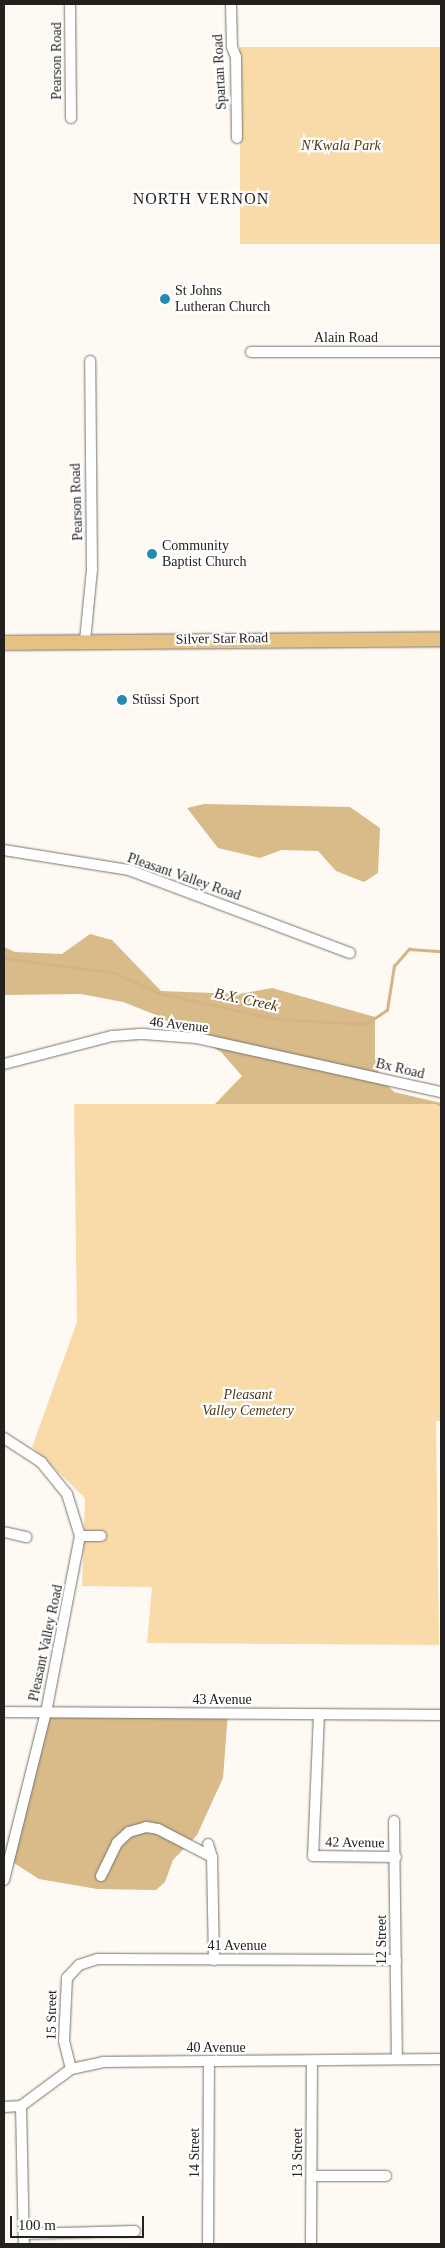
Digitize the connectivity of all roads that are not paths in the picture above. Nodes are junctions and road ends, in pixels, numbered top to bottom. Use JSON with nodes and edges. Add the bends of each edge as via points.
{"nodes":[{"id":1,"x":70,"y":4,"type":"edge"},
{"id":2,"x":231,"y":4,"type":"edge"},
{"id":3,"x":71,"y":118,"type":"dead end"},
{"id":4,"x":237,"y":138,"type":"dead end"},
{"id":5,"x":251,"y":352,"type":"dead end"},
{"id":6,"x":441,"y":352,"type":"edge"},
{"id":7,"x":90,"y":362,"type":"dead end"},
{"id":8,"x":441,"y":639,"type":"edge"},
{"id":9,"x":85,"y":641,"type":"junction"},
{"id":10,"x":4,"y":643,"type":"edge"},
{"id":11,"x":4,"y":850,"type":"edge"},
{"id":12,"x":350,"y":953,"type":"dead end"},
{"id":13,"x":4,"y":1064,"type":"edge"},
{"id":14,"x":352,"y":1072,"type":"joint"},
{"id":15,"x":441,"y":1092,"type":"edge"},
{"id":16,"x":4,"y":1438,"type":"edge"},
{"id":17,"x":4,"y":1532,"type":"edge"},
{"id":18,"x":80,"y":1536,"type":"junction"},
{"id":19,"x":101,"y":1536,"type":"dead end"},
{"id":20,"x":26,"y":1537,"type":"dead end"},
{"id":21,"x":4,"y":1712,"type":"edge"},
{"id":22,"x":46,"y":1712,"type":"junction"},
{"id":23,"x":320,"y":1714,"type":"junction"},
{"id":24,"x":441,"y":1715,"type":"edge"},
{"id":25,"x":394,"y":1821,"type":"dead end"},
{"id":26,"x":208,"y":1844,"type":"dead end"},
{"id":27,"x":212,"y":1857,"type":"junction"},
{"id":28,"x":396,"y":1857,"type":"junction"},
{"id":29,"x":101,"y":1876,"type":"dead end"},
{"id":30,"x":4,"y":1880,"type":"edge"},
{"id":31,"x":214,"y":1960,"type":"junction"},
{"id":32,"x":396,"y":1960,"type":"junction"},
{"id":33,"x":79,"y":1965,"type":"joint"},
{"id":34,"x":397,"y":2059,"type":"junction"},
{"id":35,"x":441,"y":2059,"type":"edge"},
{"id":36,"x":209,"y":2061,"type":"junction"},
{"id":37,"x":312,"y":2061,"type":"junction"},
{"id":38,"x":71,"y":2069,"type":"junction"},
{"id":39,"x":21,"y":2106,"type":"junction"},
{"id":40,"x":4,"y":2107,"type":"edge"},
{"id":41,"x":312,"y":2176,"type":"junction"},
{"id":42,"x":386,"y":2176,"type":"dead end"},
{"id":43,"x":135,"y":2231,"type":"dead end"},
{"id":44,"x":24,"y":2239,"type":"edge"},
{"id":45,"x":208,"y":2244,"type":"edge"},
{"id":46,"x":311,"y":2244,"type":"edge"}],
"edges":[{"from":1,"to":3,"type":"street","name":"Pearson Road"},
{"from":2,"to":4,"type":"street","name":"Spartan Road","via":[[232,47],[236,57]]},
{"from":5,"to":6,"type":"street","name":"Alain Road"},
{"from":7,"to":9,"type":"street","name":"Pearson Road","via":[[92,570]]},
{"from":8,"to":9,"type":"main road","name":"Silver Star Road"},
{"from":9,"to":10,"type":"main road","name":"Silver Star Road"},
{"from":11,"to":12,"type":"street","name":"Pleasant Valley Road","via":[[130,870]]},
{"from":13,"to":14,"type":"street","name":"46 Avenue","via":[[112,1036],[144,1034],[197,1038]]},
{"from":14,"to":15,"type":"street","name":"Bx Road"},
{"from":16,"to":18,"type":"street","name":"Pleasant Valley Road","via":[[41,1462],[67,1494]]},
{"from":17,"to":20,"type":"street"},
{"from":18,"to":19,"type":"street"},
{"from":18,"to":22,"type":"street","name":"Pleasant Valley Road"},
{"from":21,"to":22,"type":"street","name":"43 Avenue"},
{"from":22,"to":23,"type":"street","name":"43 Avenue"},
{"from":22,"to":30,"type":"street","name":"Pleasant Valley Road"},
{"from":23,"to":24,"type":"street","name":"43 Avenue"},
{"from":23,"to":28,"type":"street","name":"42 Avenue","via":[[314,1856]]},
{"from":25,"to":28,"type":"street","name":"12 Street"},
{"from":26,"to":27,"type":"street"},
{"from":27,"to":29,"type":"street","via":[[146,1827],[129,1832],[117,1843]]},
{"from":27,"to":31,"type":"street"},
{"from":28,"to":32,"type":"street","name":"12 Street"},
{"from":31,"to":32,"type":"street","name":"41 Avenue"},
{"from":31,"to":33,"type":"street","name":"41 Avenue","via":[[98,1959]]},
{"from":32,"to":34,"type":"street","name":"12 Street"},
{"from":33,"to":38,"type":"street","name":"15 Street","via":[[67,1978],[64,2041]]},
{"from":34,"to":35,"type":"street","name":"40 Avenue"},
{"from":34,"to":37,"type":"street","name":"40 Avenue"},
{"from":36,"to":37,"type":"street","name":"40 Avenue"},
{"from":36,"to":38,"type":"street","name":"40 Avenue","via":[[103,2062]]},
{"from":36,"to":45,"type":"street","name":"14 Street"},
{"from":37,"to":41,"type":"street","name":"13 Street"},
{"from":38,"to":39,"type":"street","name":"40 Avenue"},
{"from":39,"to":40,"type":"street"},
{"from":39,"to":44,"type":"street"},
{"from":41,"to":42,"type":"street"},
{"from":41,"to":46,"type":"street","name":"13 Street"},
{"from":43,"to":44,"type":"street"}]}
